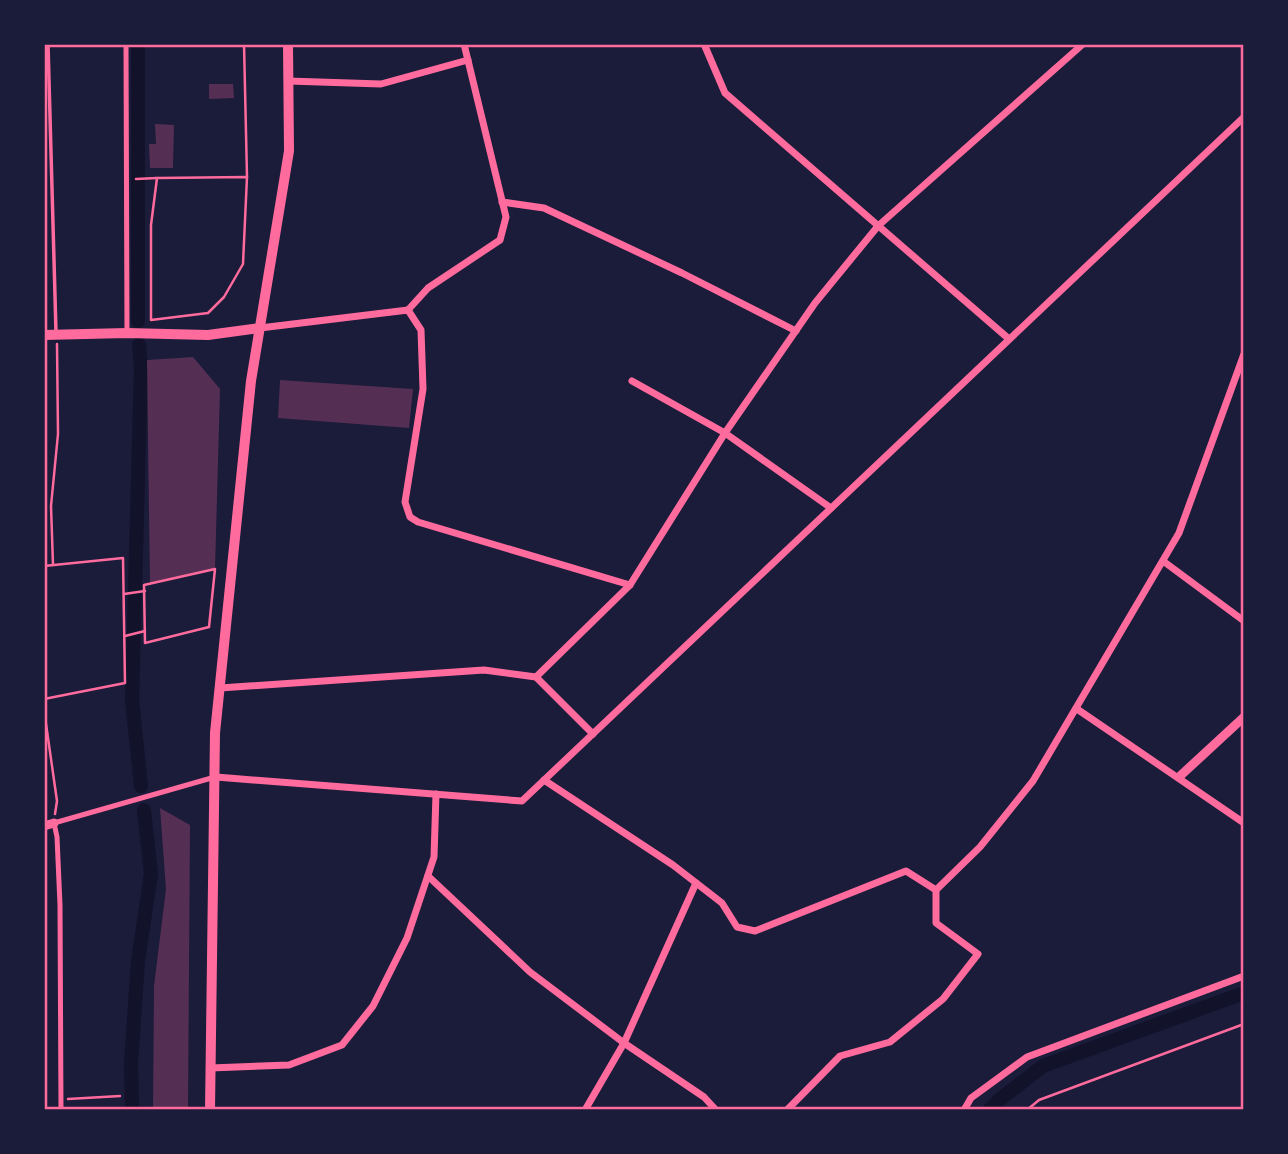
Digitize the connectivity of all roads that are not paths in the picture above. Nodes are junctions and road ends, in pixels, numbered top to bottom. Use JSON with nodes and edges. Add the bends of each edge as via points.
{"nodes":[{"id":1,"x":48,"y":44,"type":"edge"},
{"id":2,"x":126,"y":44,"type":"edge"},
{"id":3,"x":288,"y":44,"type":"edge"},
{"id":4,"x":464,"y":44,"type":"edge"},
{"id":5,"x":704,"y":44,"type":"edge"},
{"id":6,"x":1083,"y":44,"type":"edge"},
{"id":7,"x":468,"y":60,"type":"junction"},
{"id":8,"x":288,"y":81,"type":"junction"},
{"id":9,"x":50,"y":116,"type":"junction"},
{"id":10,"x":44,"y":117,"type":"edge"},
{"id":11,"x":1244,"y":117,"type":"edge"},
{"id":12,"x":502,"y":202,"type":"junction"},
{"id":13,"x":878,"y":226,"type":"junction"},
{"id":14,"x":408,"y":310,"type":"junction"},
{"id":15,"x":260,"y":328,"type":"junction"},
{"id":16,"x":796,"y":331,"type":"junction"},
{"id":17,"x":127,"y":333,"type":"junction"},
{"id":18,"x":56,"y":334,"type":"junction"},
{"id":19,"x":44,"y":335,"type":"edge"},
{"id":20,"x":1009,"y":340,"type":"junction"},
{"id":21,"x":1244,"y":354,"type":"edge"},
{"id":22,"x":632,"y":381,"type":"dead end"},
{"id":23,"x":725,"y":433,"type":"junction"},
{"id":24,"x":831,"y":508,"type":"junction"},
{"id":25,"x":1163,"y":561,"type":"junction"},
{"id":26,"x":630,"y":585,"type":"junction"},
{"id":27,"x":1244,"y":621,"type":"edge"},
{"id":28,"x":536,"y":677,"type":"junction"},
{"id":29,"x":220,"y":688,"type":"junction"},
{"id":30,"x":1077,"y":709,"type":"junction"},
{"id":31,"x":1244,"y":717,"type":"edge"},
{"id":32,"x":593,"y":734,"type":"junction"},
{"id":33,"x":216,"y":777,"type":"junction"},
{"id":34,"x":1179,"y":778,"type":"junction"},
{"id":35,"x":544,"y":780,"type":"junction"},
{"id":36,"x":436,"y":794,"type":"junction"},
{"id":37,"x":54,"y":823,"type":"junction"},
{"id":38,"x":1244,"y":823,"type":"edge"},
{"id":39,"x":44,"y":827,"type":"edge"},
{"id":40,"x":428,"y":876,"type":"junction"},
{"id":41,"x":696,"y":883,"type":"junction"},
{"id":42,"x":936,"y":890,"type":"junction"},
{"id":43,"x":1244,"y":976,"type":"edge"},
{"id":44,"x":624,"y":1043,"type":"junction"},
{"id":45,"x":210,"y":1068,"type":"junction"},
{"id":46,"x":61,"y":1110,"type":"edge"},
{"id":47,"x":210,"y":1110,"type":"edge"},
{"id":48,"x":585,"y":1110,"type":"edge"},
{"id":49,"x":716,"y":1110,"type":"edge"},
{"id":50,"x":787,"y":1110,"type":"edge"},
{"id":51,"x":964,"y":1110,"type":"edge"}],
"edges":[{"from":1,"to":9,"type":"lane"},
{"from":2,"to":17,"type":"street"},
{"from":3,"to":8,"type":"main road"},
{"from":4,"to":7,"type":"street"},
{"from":5,"to":13,"type":"street","via":[[725,93]]},
{"from":6,"to":13,"type":"street"},
{"from":7,"to":8,"type":"street","via":[[381,84]]},
{"from":7,"to":12,"type":"street"},
{"from":8,"to":15,"type":"main road","via":[[289,151]]},
{"from":9,"to":10,"type":"lane"},
{"from":9,"to":18,"type":"lane"},
{"from":11,"to":20,"type":"street"},
{"from":12,"to":14,"type":"street","via":[[506,217],[500,240],[428,288]]},
{"from":12,"to":16,"type":"street","via":[[544,208]]},
{"from":13,"to":16,"type":"street"},
{"from":13,"to":20,"type":"street"},
{"from":14,"to":15,"type":"street"},
{"from":14,"to":26,"type":"street","via":[[421,330],[423,389],[405,502],[411,517]]},
{"from":15,"to":17,"type":"main road","via":[[208,335]]},
{"from":15,"to":29,"type":"main road"},
{"from":16,"to":23,"type":"street"},
{"from":17,"to":18,"type":"main road"},
{"from":18,"to":19,"type":"main road"},
{"from":20,"to":24,"type":"street"},
{"from":21,"to":25,"type":"street","via":[[1179,533]]},
{"from":22,"to":23,"type":"street"},
{"from":23,"to":24,"type":"street"},
{"from":23,"to":26,"type":"street"},
{"from":24,"to":32,"type":"street"},
{"from":25,"to":27,"type":"street"},
{"from":25,"to":30,"type":"street"},
{"from":26,"to":28,"type":"street"},
{"from":28,"to":29,"type":"street","via":[[484,670]]},
{"from":28,"to":32,"type":"street"},
{"from":29,"to":33,"type":"main road"},
{"from":30,"to":34,"type":"street"},
{"from":30,"to":42,"type":"street","via":[[1033,781],[980,847]]},
{"from":31,"to":34,"type":"street"},
{"from":32,"to":35,"type":"street"},
{"from":33,"to":36,"type":"street"},
{"from":33,"to":37,"type":"street"},
{"from":33,"to":45,"type":"main road"},
{"from":34,"to":38,"type":"street"},
{"from":35,"to":36,"type":"street","via":[[522,801]]},
{"from":35,"to":41,"type":"street"},
{"from":36,"to":40,"type":"street","via":[[434,857]]},
{"from":37,"to":39,"type":"street"},
{"from":37,"to":46,"type":"street","via":[[60,905]]},
{"from":40,"to":44,"type":"street","via":[[530,972]]},
{"from":40,"to":45,"type":"street","via":[[407,938],[377,997],[342,1045],[289,1065]]},
{"from":41,"to":42,"type":"street","via":[[722,903],[737,926],[755,931],[906,871]]},
{"from":41,"to":44,"type":"street"},
{"from":42,"to":50,"type":"street","via":[[936,923],[978,954],[943,999],[890,1042],[840,1056]]},
{"from":43,"to":51,"type":"street","via":[[1027,1057],[971,1098]]},
{"from":44,"to":48,"type":"street"},
{"from":44,"to":49,"type":"street"},
{"from":45,"to":47,"type":"main road"}]}
